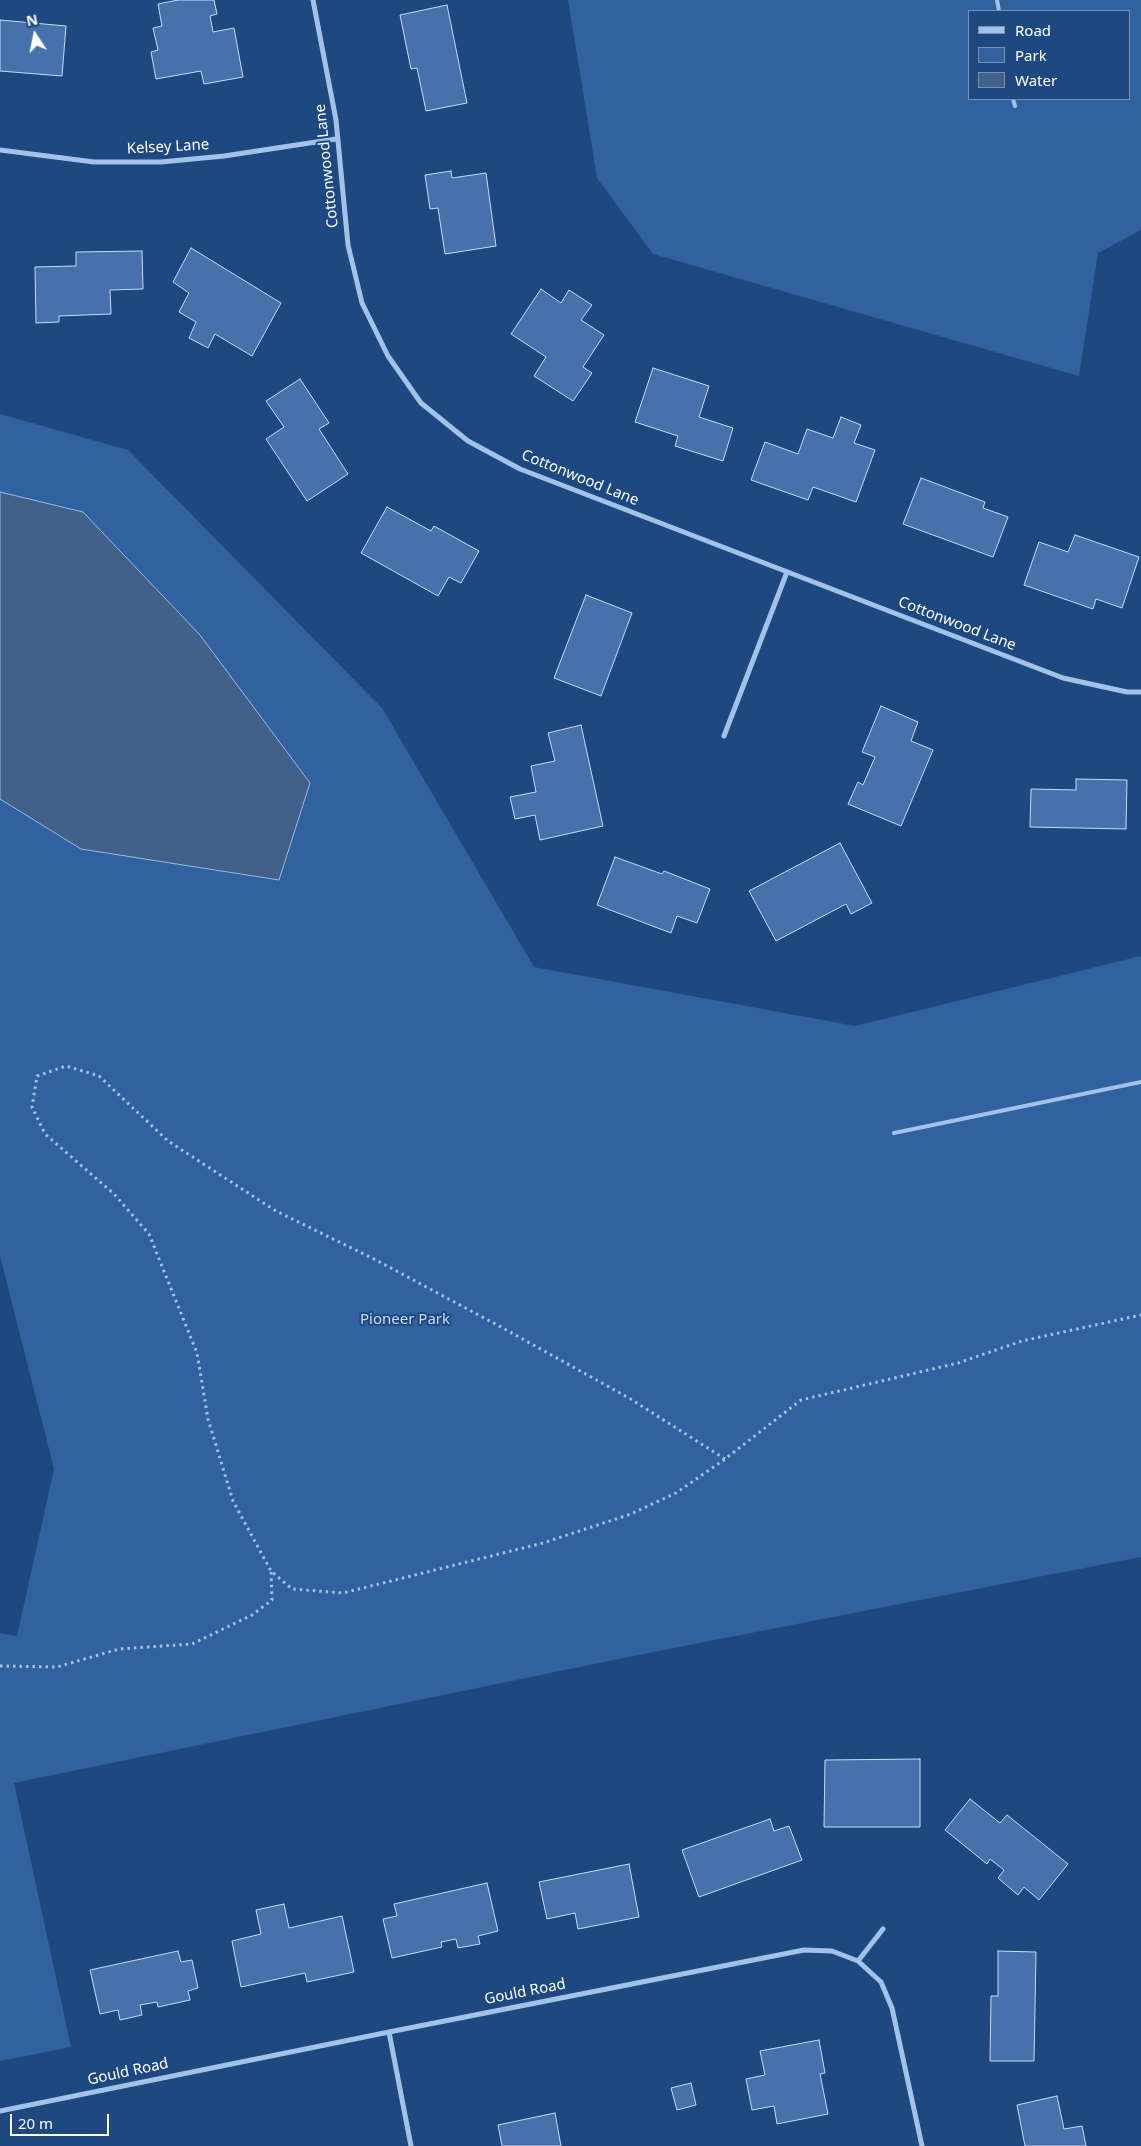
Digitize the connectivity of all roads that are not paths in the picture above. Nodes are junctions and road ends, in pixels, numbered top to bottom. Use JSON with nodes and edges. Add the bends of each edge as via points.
{"nodes":[{"id":1,"x":313,"y":0,"type":"edge"},
{"id":2,"x":1013,"y":100,"type":"edge"},
{"id":3,"x":1014,"y":106,"type":"dead end"},
{"id":4,"x":336,"y":139,"type":"junction"},
{"id":5,"x":0,"y":150,"type":"edge"},
{"id":6,"x":787,"y":572,"type":"junction"},
{"id":7,"x":1141,"y":692,"type":"edge"},
{"id":8,"x":724,"y":736,"type":"dead end"},
{"id":9,"x":1141,"y":1082,"type":"edge"},
{"id":10,"x":894,"y":1133,"type":"dead end"},
{"id":11,"x":883,"y":1929,"type":"dead end"},
{"id":12,"x":858,"y":1961,"type":"junction"},
{"id":13,"x":389,"y":2032,"type":"junction"},
{"id":14,"x":0,"y":2111,"type":"edge"},
{"id":15,"x":411,"y":2146,"type":"edge"},
{"id":16,"x":922,"y":2146,"type":"edge"}],
"edges":[{"from":1,"to":4,"type":"street","name":"Cottonwood Lane","via":[[336,120]]},
{"from":2,"to":3,"type":"lane"},
{"from":4,"to":5,"type":"street","name":"Kelsey Lane","via":[[161,162],[94,162]]},
{"from":4,"to":6,"type":"street","name":"Cottonwood Lane","via":[[348,245],[362,303],[388,356],[421,403],[468,441],[520,469]]},
{"from":6,"to":7,"type":"street","name":"Cottonwood Lane","via":[[1063,678]]},
{"from":6,"to":8,"type":"street"},
{"from":9,"to":10,"type":"lane"},
{"from":11,"to":12,"type":"street"},
{"from":12,"to":13,"type":"street","name":"Gould Road","via":[[832,1951],[804,1950]]},
{"from":12,"to":16,"type":"street","name":"Gould Road","via":[[881,1982],[892,2008]]},
{"from":13,"to":14,"type":"street","name":"Gould Road"},
{"from":13,"to":15,"type":"street"}]}
